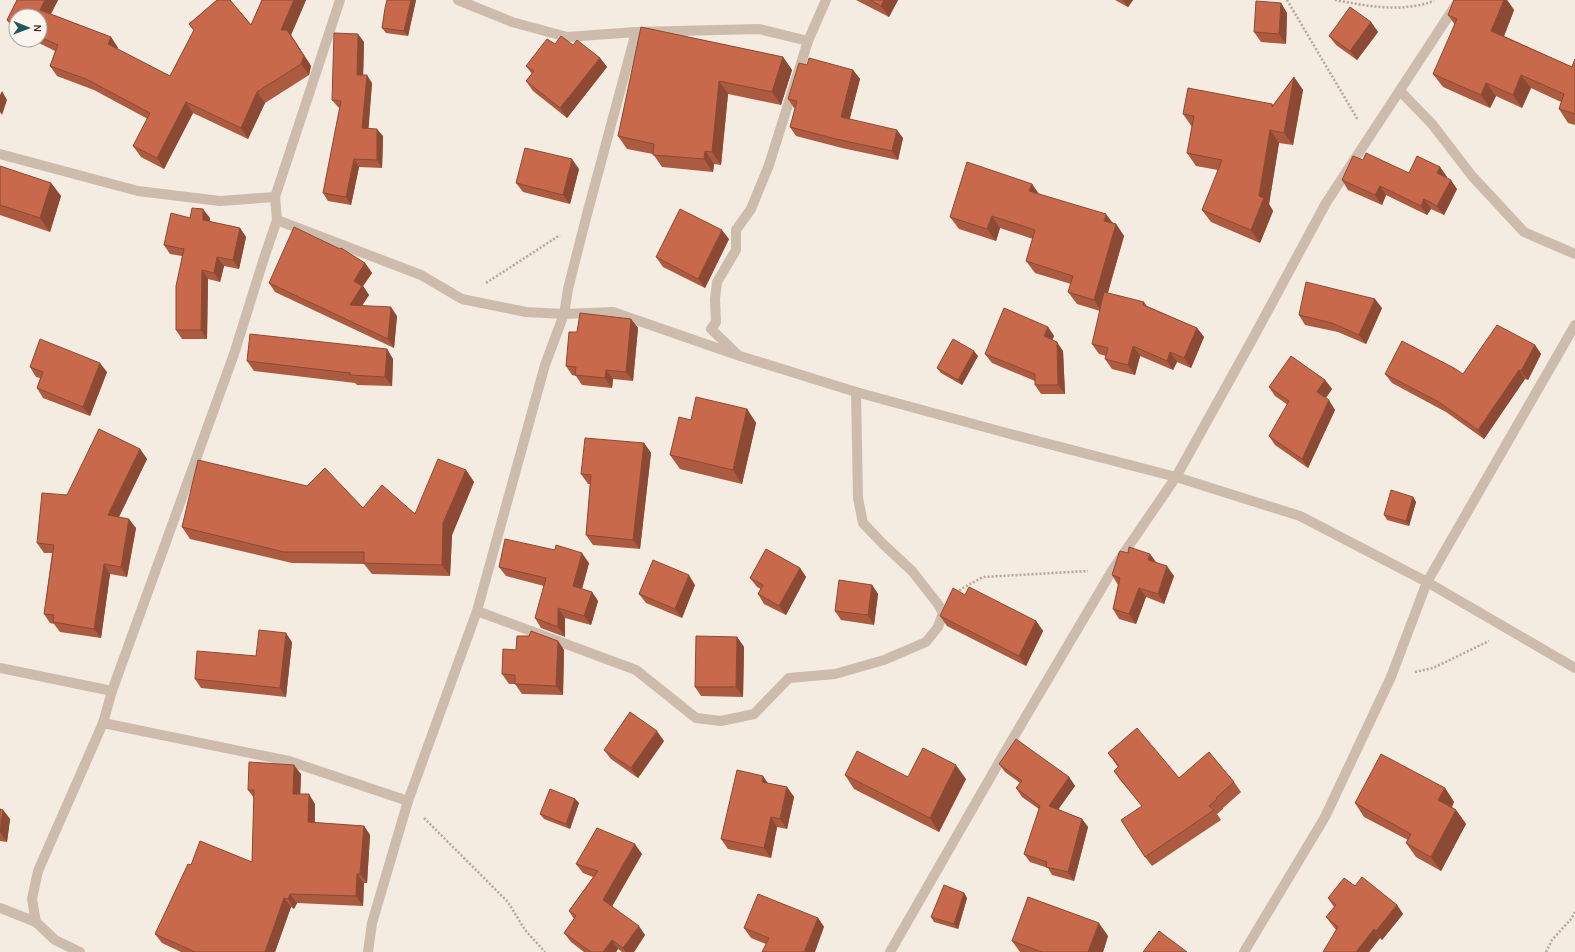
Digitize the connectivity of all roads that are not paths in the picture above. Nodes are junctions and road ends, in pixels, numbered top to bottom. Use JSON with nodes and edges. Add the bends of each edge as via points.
{"nodes":[{"id":1,"x":340,"y":0,"type":"edge"},
{"id":2,"x":458,"y":0,"type":"edge"},
{"id":3,"x":826,"y":0,"type":"edge"},
{"id":4,"x":1458,"y":0,"type":"edge"},
{"id":5,"x":636,"y":32,"type":"junction"},
{"id":6,"x":808,"y":41,"type":"junction"},
{"id":7,"x":1400,"y":91,"type":"junction"},
{"id":8,"x":0,"y":154,"type":"edge"},
{"id":9,"x":275,"y":197,"type":"junction"},
{"id":10,"x":278,"y":220,"type":"junction"},
{"id":11,"x":1575,"y":254,"type":"edge"},
{"id":12,"x":564,"y":314,"type":"junction"},
{"id":13,"x":1575,"y":325,"type":"edge"},
{"id":14,"x":740,"y":356,"type":"junction"},
{"id":15,"x":856,"y":392,"type":"junction"},
{"id":16,"x":1176,"y":477,"type":"junction"},
{"id":17,"x":1427,"y":582,"type":"junction"},
{"id":18,"x":477,"y":611,"type":"junction"},
{"id":19,"x":0,"y":668,"type":"edge"},
{"id":20,"x":1575,"y":668,"type":"edge"},
{"id":21,"x":112,"y":691,"type":"junction"},
{"id":22,"x":103,"y":723,"type":"junction"},
{"id":23,"x":408,"y":801,"type":"junction"},
{"id":24,"x":0,"y":908,"type":"edge"},
{"id":25,"x":36,"y":922,"type":"junction"},
{"id":26,"x":55,"y":940,"type":"junction"},
{"id":27,"x":60,"y":952,"type":"edge"},
{"id":28,"x":80,"y":952,"type":"edge"},
{"id":29,"x":368,"y":952,"type":"edge"},
{"id":30,"x":890,"y":952,"type":"edge"},
{"id":31,"x":1244,"y":952,"type":"edge"}],
"edges":[{"from":1,"to":9,"type":"street"},
{"from":2,"to":5,"type":"street","via":[[512,22],[567,37]]},
{"from":3,"to":6,"type":"street"},
{"from":4,"to":7,"type":"street"},
{"from":5,"to":6,"type":"street","via":[[759,29]]},
{"from":5,"to":12,"type":"street","via":[[586,218]]},
{"from":6,"to":14,"type":"street","via":[[769,166],[751,209],[736,230],[736,250],[717,282],[716,322],[712,329]]},
{"from":7,"to":11,"type":"street","via":[[1432,124],[1472,176],[1524,232]]},
{"from":7,"to":16,"type":"street","via":[[1326,203]]},
{"from":8,"to":9,"type":"street","via":[[138,191],[220,202]]},
{"from":9,"to":10,"type":"street"},
{"from":10,"to":12,"type":"street","via":[[421,275],[462,299],[526,312]]},
{"from":10,"to":21,"type":"street","via":[[234,354]]},
{"from":12,"to":14,"type":"street","via":[[613,312]]},
{"from":12,"to":18,"type":"street","via":[[545,365]]},
{"from":13,"to":17,"type":"street"},
{"from":14,"to":15,"type":"street"},
{"from":15,"to":16,"type":"street"},
{"from":15,"to":18,"type":"street","via":[[858,498],[863,523],[912,571],[943,613],[938,627],[926,642],[884,660],[835,674],[789,678],[754,714],[721,721],[696,718],[636,670]]},
{"from":16,"to":17,"type":"street","via":[[1300,516]]},
{"from":16,"to":30,"type":"street","via":[[1113,569]]},
{"from":17,"to":20,"type":"street"},
{"from":17,"to":31,"type":"street","via":[[1391,677],[1325,817]]},
{"from":18,"to":23,"type":"street"},
{"from":19,"to":21,"type":"street"},
{"from":21,"to":22,"type":"street"},
{"from":22,"to":23,"type":"street","via":[[288,761]]},
{"from":22,"to":25,"type":"street","via":[[38,871],[32,899]]},
{"from":23,"to":29,"type":"street","via":[[372,923]]},
{"from":24,"to":25,"type":"street"},
{"from":25,"to":26,"type":"street"},
{"from":26,"to":27,"type":"street"},
{"from":26,"to":28,"type":"street"}]}
